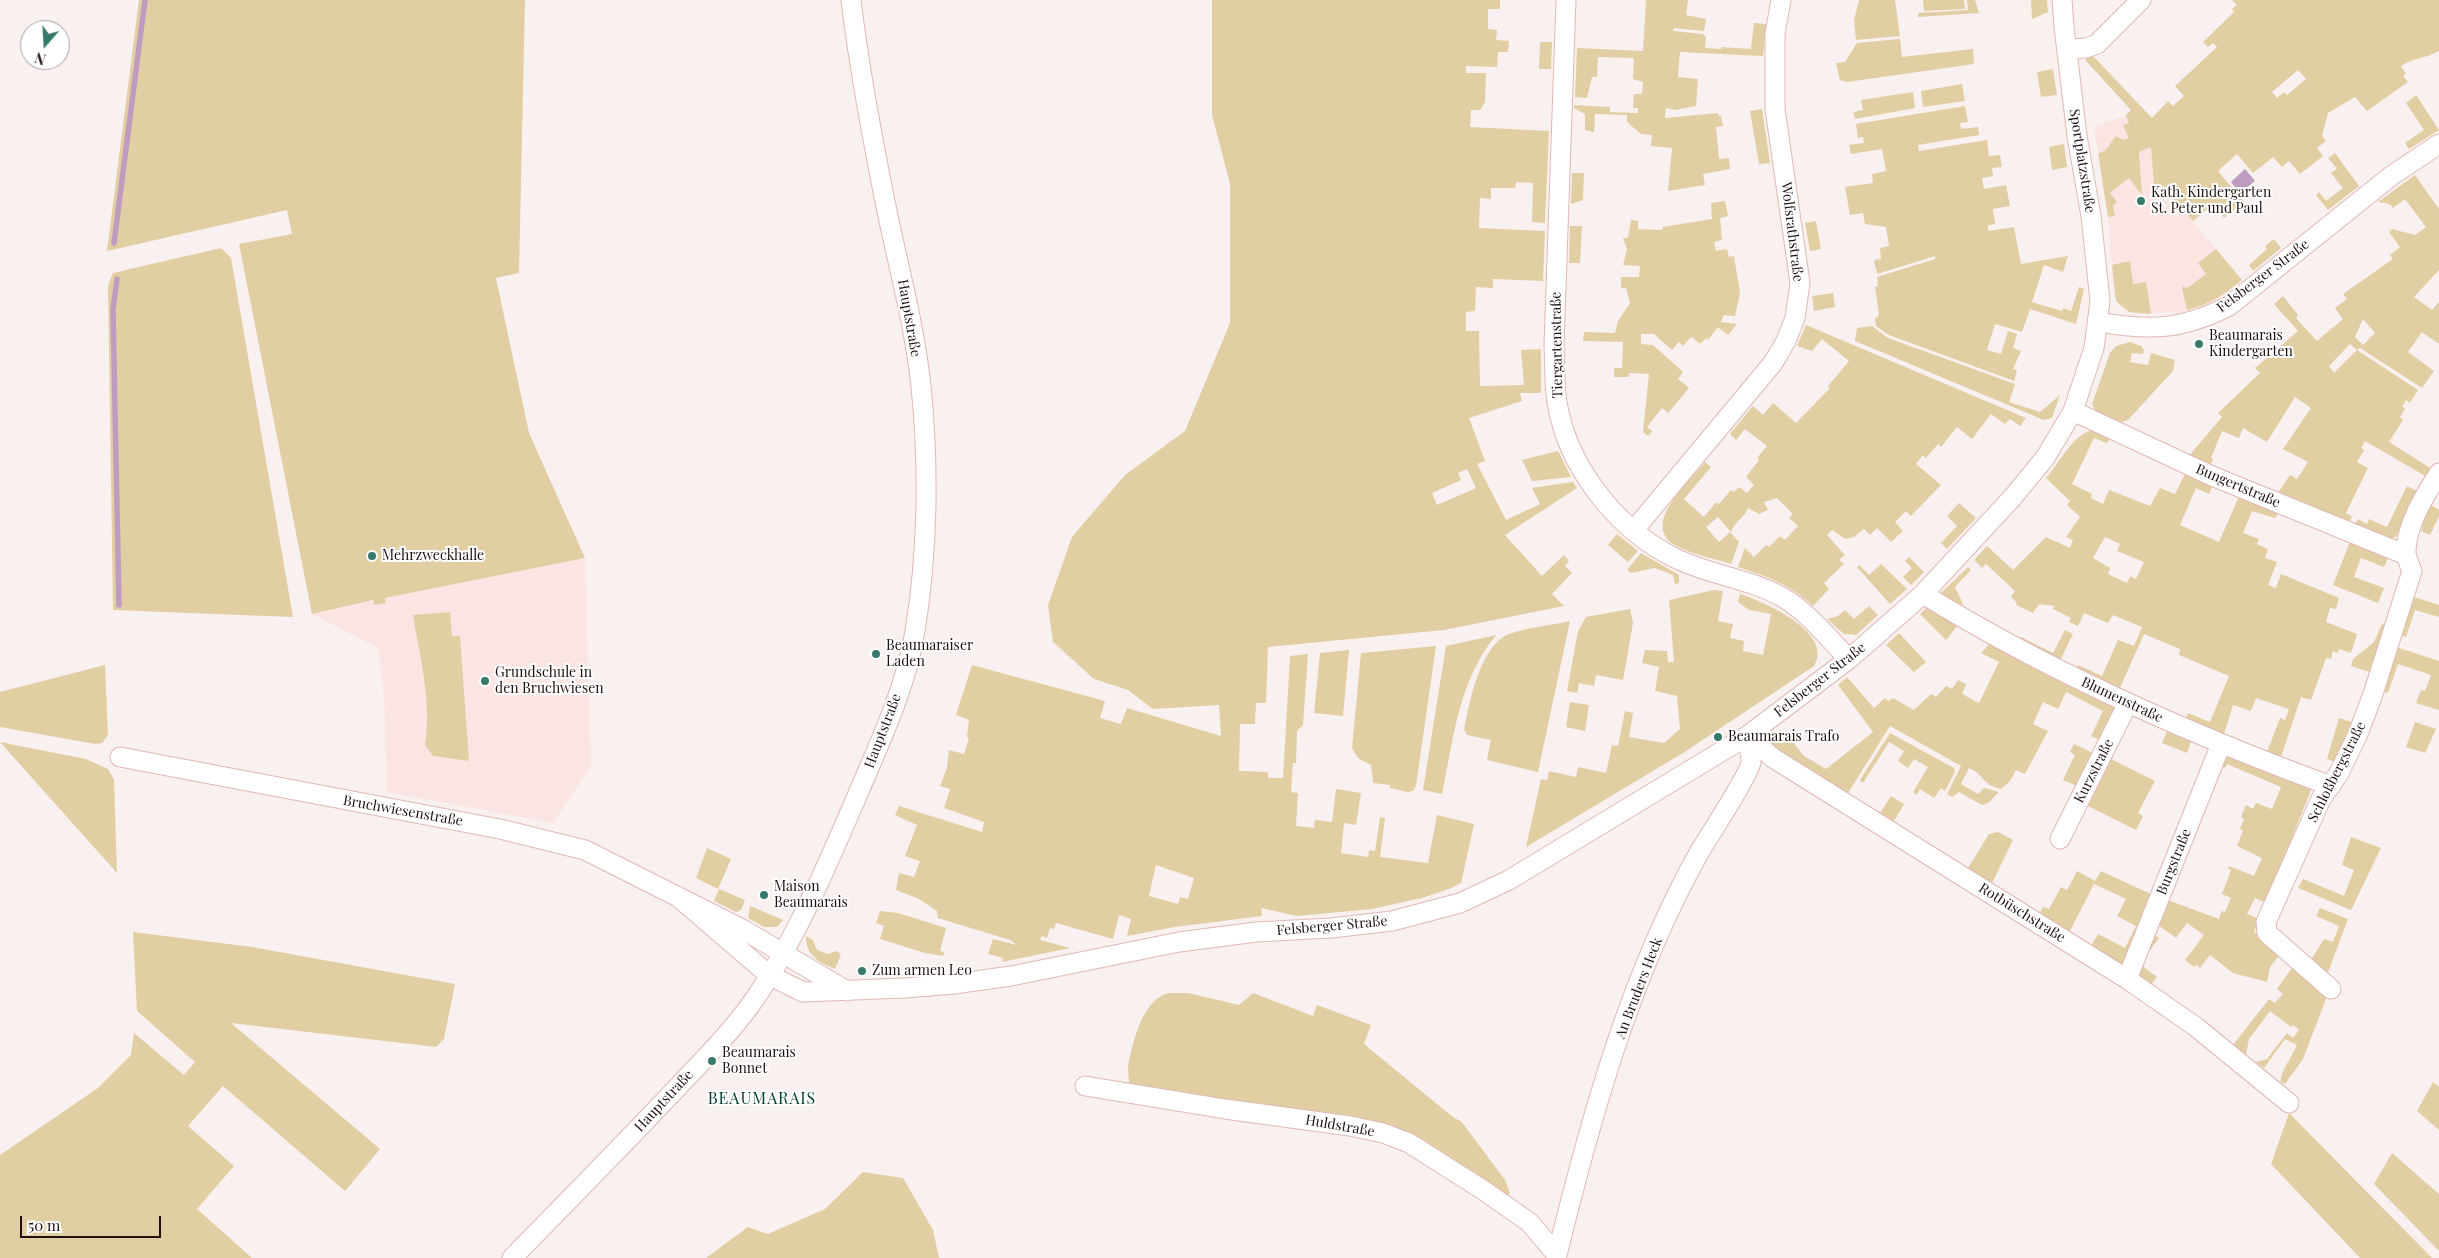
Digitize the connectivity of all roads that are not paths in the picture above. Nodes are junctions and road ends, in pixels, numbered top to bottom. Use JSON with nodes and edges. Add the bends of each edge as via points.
{"nodes":[{"id":1,"x":851,"y":0,"type":"edge"},
{"id":2,"x":1566,"y":0,"type":"edge"},
{"id":3,"x":1782,"y":0,"type":"edge"},
{"id":4,"x":2062,"y":0,"type":"edge"},
{"id":5,"x":2141,"y":0,"type":"edge"},
{"id":6,"x":2067,"y":49,"type":"junction"},
{"id":7,"x":2439,"y":144,"type":"edge"},
{"id":8,"x":2098,"y":322,"type":"junction"},
{"id":9,"x":2073,"y":411,"type":"junction"},
{"id":10,"x":2439,"y":473,"type":"edge"},
{"id":11,"x":1634,"y":530,"type":"junction"},
{"id":12,"x":2406,"y":555,"type":"junction"},
{"id":13,"x":1923,"y":594,"type":"junction"},
{"id":14,"x":1848,"y":659,"type":"junction"},
{"id":15,"x":2128,"y":703,"type":"junction"},
{"id":16,"x":1747,"y":736,"type":"junction"},
{"id":17,"x":2221,"y":744,"type":"junction"},
{"id":18,"x":120,"y":757,"type":"dead end"},
{"id":19,"x":2331,"y":786,"type":"junction"},
{"id":20,"x":2060,"y":839,"type":"dead end"},
{"id":21,"x":676,"y":896,"type":"junction"},
{"id":22,"x":782,"y":952,"type":"junction"},
{"id":23,"x":769,"y":975,"type":"junction"},
{"id":24,"x":2127,"y":979,"type":"junction"},
{"id":25,"x":2331,"y":989,"type":"dead end"},
{"id":26,"x":847,"y":990,"type":"junction"},
{"id":27,"x":1085,"y":1086,"type":"dead end"},
{"id":28,"x":2289,"y":1103,"type":"dead end"},
{"id":29,"x":1557,"y":1255,"type":"joint"},
{"id":30,"x":512,"y":1258,"type":"edge"}],
"edges":[{"from":1,"to":22,"type":"street","name":"Hauptstraße","via":[[859,68],[912,320],[921,386],[925,440],[920,591],[915,634],[887,723],[834,848]]},
{"from":2,"to":11,"type":"street","name":"Tiergartenstraße","via":[[1554,345],[1557,402],[1569,443],[1585,474],[1615,513]]},
{"from":3,"to":11,"type":"street","name":"Wolfsrathstraße","via":[[1775,34],[1775,99],[1800,283],[1795,318],[1773,364]]},
{"from":4,"to":6,"type":"street","name":"Sportplatzstraße"},
{"from":5,"to":6,"type":"street","via":[[2096,44]]},
{"from":6,"to":8,"type":"street","name":"Sportplatzstraße","via":[[2097,266]]},
{"from":7,"to":8,"type":"street","name":"Felsberger Straße","via":[[2391,176],[2229,306],[2208,317],[2161,328]]},
{"from":8,"to":9,"type":"street","name":"Felsberger Straße","via":[[2094,348]]},
{"from":9,"to":12,"type":"street","name":"Bungertstraße","via":[[2212,476]]},
{"from":9,"to":13,"type":"street","name":"Felsberger Straße","via":[[2045,458]]},
{"from":10,"to":12,"type":"street","name":"Schloßbergstraße","via":[[2416,514],[2407,540]]},
{"from":11,"to":14,"type":"street","name":"Tiergartenstraße","via":[[1676,558],[1754,584],[1786,600]]},
{"from":12,"to":19,"type":"street","name":"Schloßbergstraße","via":[[2412,571],[2373,694],[2358,734]]},
{"from":13,"to":14,"type":"street","name":"Felsberger Straße"},
{"from":13,"to":15,"type":"street","name":"Blumenstraße","via":[[2039,660]]},
{"from":14,"to":16,"type":"street","name":"Felsberger Straße"},
{"from":15,"to":17,"type":"street","name":"Blumenstraße"},
{"from":15,"to":20,"type":"street","name":"Kurzstraße"},
{"from":16,"to":24,"type":"street","name":"Rotbüschstraße","via":[[1773,758]]},
{"from":16,"to":26,"type":"street","name":"Felsberger Straße","via":[[1509,880],[1460,902],[1425,913],[1362,926],[1256,932],[1179,942],[1011,976],[905,988]]},
{"from":16,"to":29,"type":"street","name":"An Bruders Heck","via":[[1751,764],[1687,875],[1624,1024],[1576,1178]]},
{"from":17,"to":19,"type":"street","name":"Blumenstraße"},
{"from":17,"to":24,"type":"street","name":"Burgstraße"},
{"from":18,"to":21,"type":"street","name":"Bruchwiesenstraße","via":[[552,840],[614,863]]},
{"from":19,"to":25,"type":"street","name":"Schloßbergstraße","via":[[2322,799],[2266,922],[2267,933]]},
{"from":21,"to":22,"type":"street","name":"Bruchwiesenstraße"},
{"from":21,"to":23,"type":"street","name":"Bruchwiesenstraße"},
{"from":22,"to":23,"type":"street","name":"Hauptstraße"},
{"from":22,"to":26,"type":"street"},
{"from":23,"to":26,"type":"street","name":"Felsberger Straße","via":[[803,992]]},
{"from":23,"to":30,"type":"street","name":"Hauptstraße","via":[[732,1029]]},
{"from":24,"to":28,"type":"street","name":"Rotbüschstraße","via":[[2196,1027]]},
{"from":27,"to":29,"type":"street","name":"Huldstraße","via":[[1383,1133],[1409,1143],[1529,1222]]}]}
